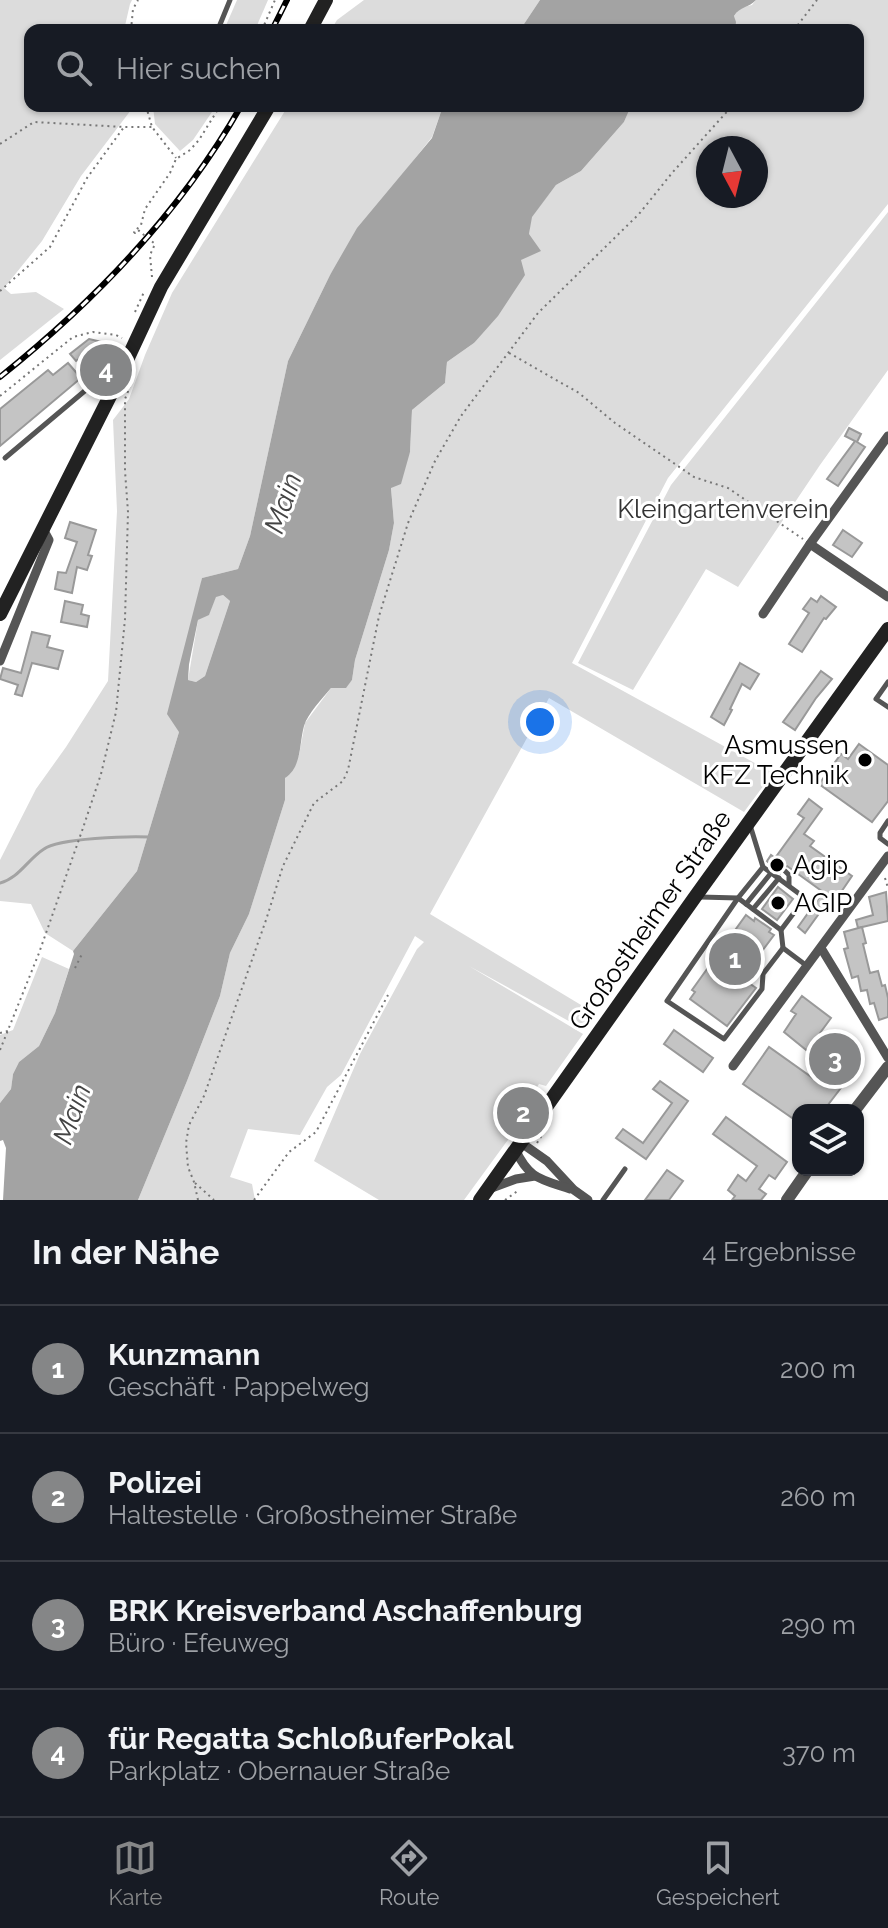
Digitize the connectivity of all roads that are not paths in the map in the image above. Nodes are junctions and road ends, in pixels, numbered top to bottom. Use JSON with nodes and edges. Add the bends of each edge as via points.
{"nodes":[{"id":1,"x":230,"y":0,"type":"edge"},
{"id":2,"x":326,"y":1,"type":"edge"},
{"id":3,"x":220,"y":24,"type":"edge"},
{"id":4,"x":313,"y":24,"type":"edge"},
{"id":5,"x":265,"y":112,"type":"edge"},
{"id":6,"x":119,"y":395,"type":"junction"},
{"id":7,"x":888,"y":436,"type":"edge"},
{"id":8,"x":5,"y":458,"type":"dead end"},
{"id":9,"x":43,"y":529,"type":"junction"},
{"id":10,"x":810,"y":544,"type":"junction"},
{"id":11,"x":888,"y":597,"type":"edge"},
{"id":12,"x":0,"y":614,"type":"edge"},
{"id":13,"x":763,"y":614,"type":"dead end"},
{"id":14,"x":888,"y":629,"type":"edge"},
{"id":15,"x":0,"y":661,"type":"edge"},
{"id":16,"x":888,"y":682,"type":"edge"},
{"id":17,"x":888,"y":707,"type":"edge"},
{"id":18,"x":888,"y":821,"type":"edge"},
{"id":19,"x":749,"y":822,"type":"junction"},
{"id":20,"x":888,"y":844,"type":"edge"},
{"id":21,"x":759,"y":852,"type":"junction"},
{"id":22,"x":888,"y":856,"type":"edge"},
{"id":23,"x":769,"y":859,"type":"dead end"},
{"id":24,"x":763,"y":867,"type":"junction"},
{"id":25,"x":785,"y":871,"type":"dead end"},
{"id":26,"x":771,"y":873,"type":"junction"},
{"id":27,"x":779,"y":878,"type":"junction"},
{"id":28,"x":789,"y":886,"type":"junction"},
{"id":29,"x":695,"y":897,"type":"junction"},
{"id":30,"x":738,"y":898,"type":"junction"},
{"id":31,"x":746,"y":904,"type":"junction"},
{"id":32,"x":753,"y":909,"type":"junction"},
{"id":33,"x":781,"y":930,"type":"junction"},
{"id":34,"x":783,"y":948,"type":"junction"},
{"id":35,"x":821,"y":948,"type":"junction"},
{"id":36,"x":808,"y":966,"type":"junction"},
{"id":37,"x":888,"y":1058,"type":"edge"},
{"id":38,"x":733,"y":1066,"type":"dead end"},
{"id":39,"x":888,"y":1067,"type":"edge"},
{"id":40,"x":860,"y":1104,"type":"edge"},
{"id":41,"x":517,"y":1146,"type":"junction"},
{"id":42,"x":625,"y":1169,"type":"dead end"},
{"id":43,"x":535,"y":1176,"type":"junction"},
{"id":44,"x":804,"y":1176,"type":"edge"},
{"id":45,"x":574,"y":1190,"type":"junction"},
{"id":46,"x":484,"y":1195,"type":"edge"},
{"id":47,"x":588,"y":1200,"type":"edge"},
{"id":48,"x":603,"y":1200,"type":"edge"},
{"id":49,"x":787,"y":1200,"type":"edge"}],
"edges":[{"from":1,"to":3,"type":"lane"},
{"from":2,"to":4,"type":"main road"},
{"from":5,"to":6,"type":"main road","via":[[161,287],[134,343]]},
{"from":6,"to":8,"type":"lane","via":[[93,384]]},
{"from":6,"to":9,"type":"main road"},
{"from":7,"to":10,"type":"street"},
{"from":9,"to":12,"type":"main road"},
{"from":9,"to":15,"type":"street","via":[[49,540]]},
{"from":10,"to":11,"type":"street"},
{"from":10,"to":13,"type":"street"},
{"from":14,"to":19,"type":"main road","name":"Großostheimer Straße"},
{"from":16,"to":17,"type":"lane","via":[[876,699]]},
{"from":18,"to":20,"type":"lane","via":[[880,833]]},
{"from":19,"to":21,"type":"lane"},
{"from":19,"to":29,"type":"main road","name":"Großostheimer Straße"},
{"from":21,"to":23,"type":"lane"},
{"from":21,"to":24,"type":"lane"},
{"from":22,"to":35,"type":"street"},
{"from":24,"to":26,"type":"lane"},
{"from":24,"to":30,"type":"lane"},
{"from":25,"to":28,"type":"lane"},
{"from":26,"to":27,"type":"lane"},
{"from":26,"to":31,"type":"lane"},
{"from":27,"to":28,"type":"lane"},
{"from":27,"to":32,"type":"lane"},
{"from":28,"to":33,"type":"lane","via":[[805,898]]},
{"from":29,"to":30,"type":"lane"},
{"from":29,"to":41,"type":"main road","name":"Großostheimer Straße"},
{"from":30,"to":31,"type":"lane"},
{"from":30,"to":34,"type":"lane","via":[[667,1001],[724,1039],[762,989],[763,974]]},
{"from":31,"to":32,"type":"lane"},
{"from":32,"to":33,"type":"lane"},
{"from":33,"to":34,"type":"lane"},
{"from":34,"to":36,"type":"lane"},
{"from":35,"to":36,"type":"street"},
{"from":35,"to":37,"type":"street"},
{"from":36,"to":38,"type":"street"},
{"from":39,"to":40,"type":"street"},
{"from":41,"to":43,"type":"street","via":[[522,1165]]},
{"from":41,"to":45,"type":"street","via":[[547,1161]]},
{"from":41,"to":46,"type":"main road","name":"Großostheimer Straße"},
{"from":42,"to":48,"type":"lane"},
{"from":43,"to":45,"type":"street"},
{"from":43,"to":46,"type":"street"},
{"from":44,"to":49,"type":"street"},
{"from":45,"to":47,"type":"street"}]}
